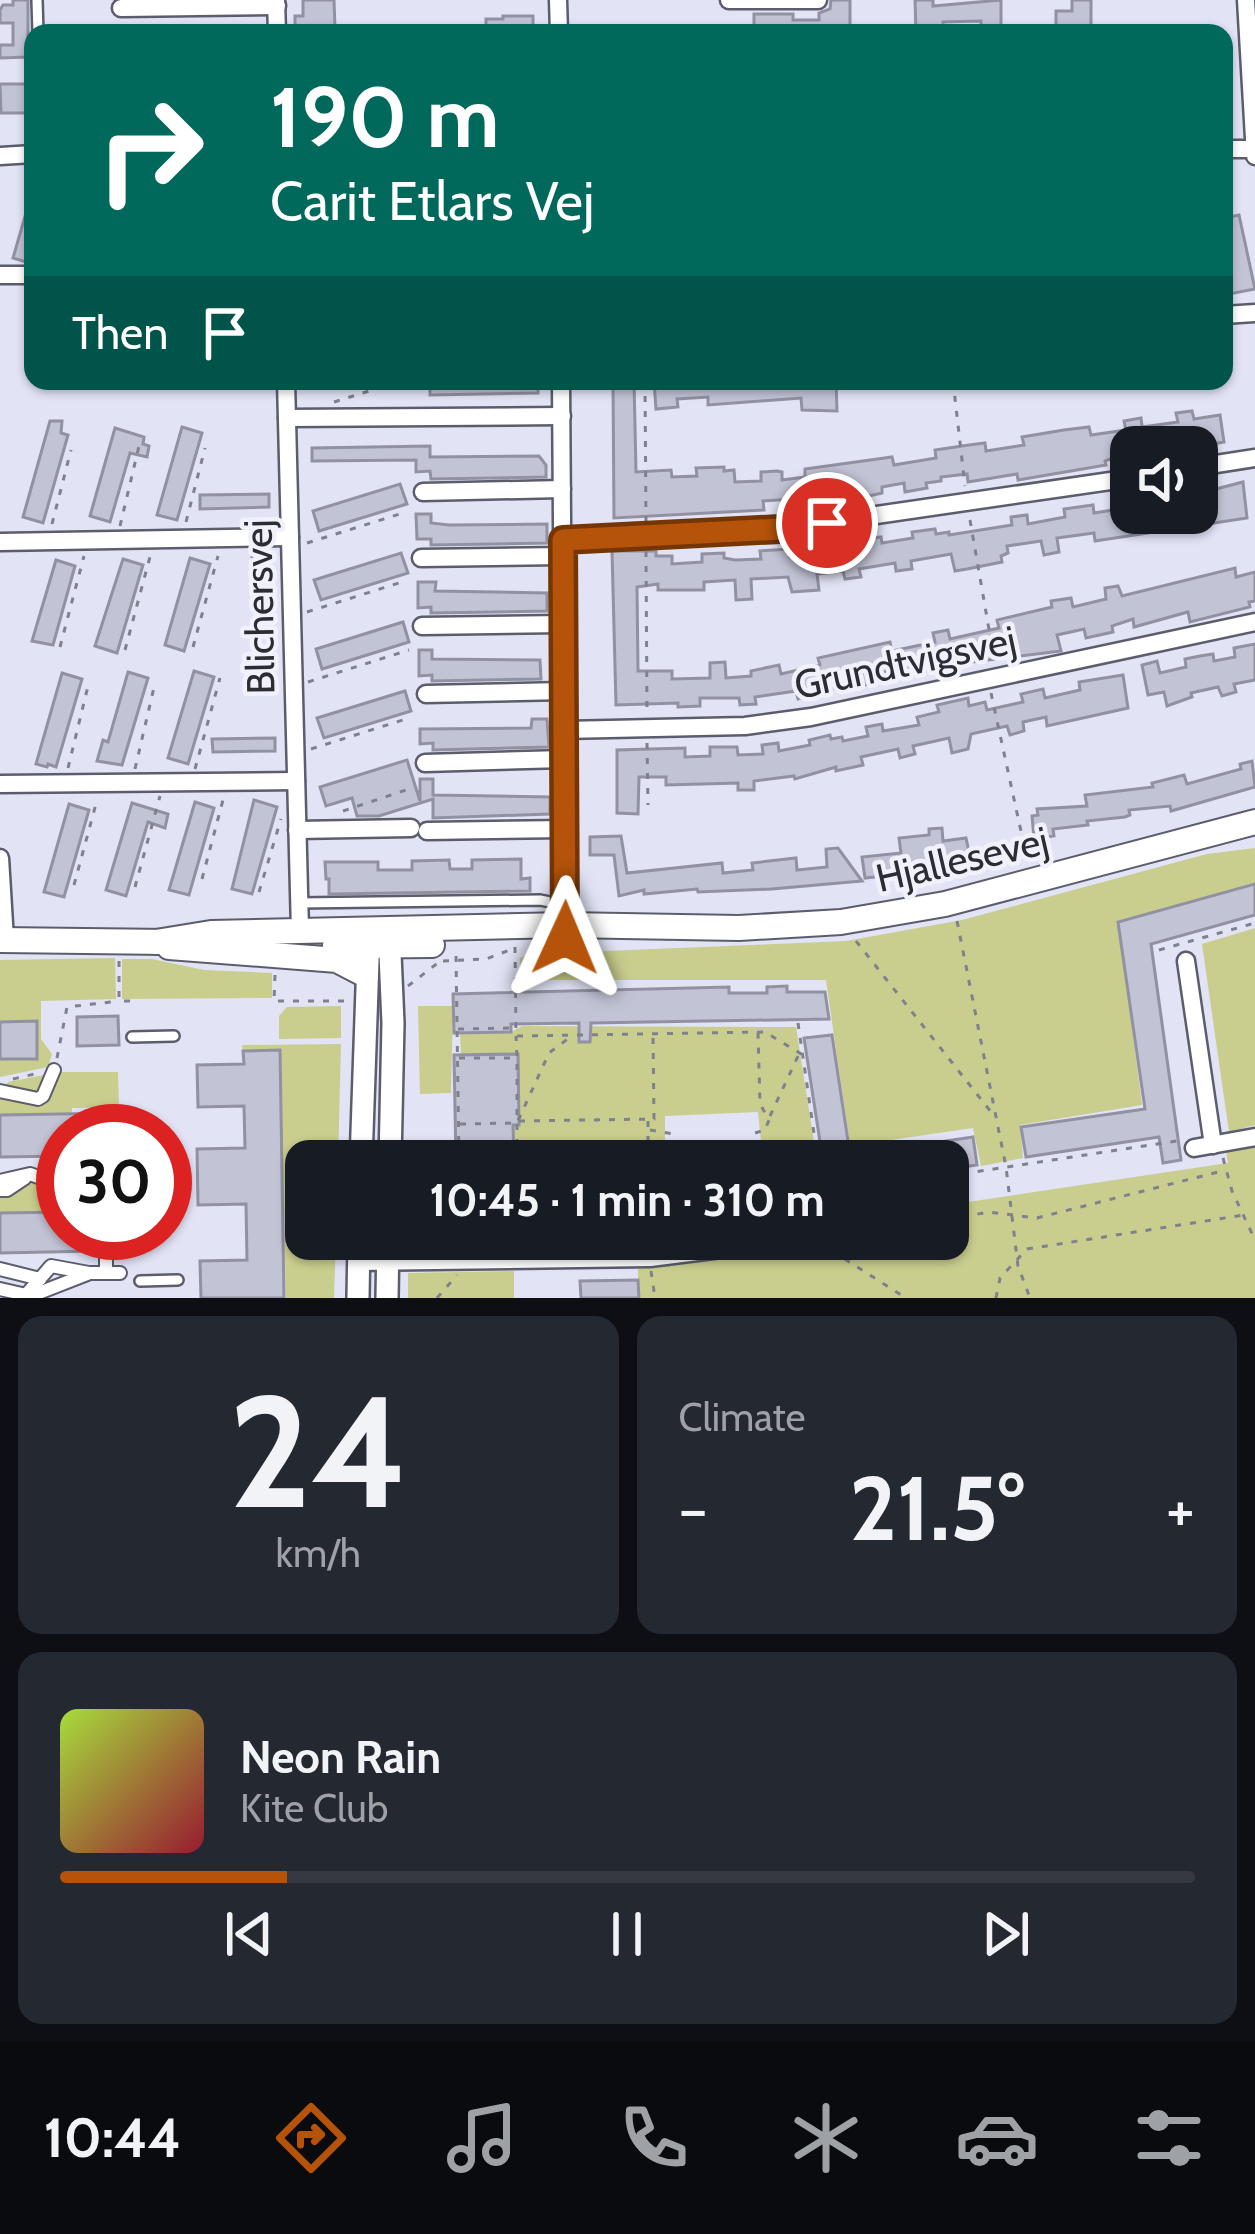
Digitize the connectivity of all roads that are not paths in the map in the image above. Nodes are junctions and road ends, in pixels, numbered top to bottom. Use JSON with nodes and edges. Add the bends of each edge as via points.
{"nodes":[{"id":1,"x":729,"y":0,"type":"edge"},
{"id":2,"x":773,"y":0,"type":"edge"},
{"id":3,"x":818,"y":0,"type":"edge"},
{"id":4,"x":1246,"y":0,"type":"edge"},
{"id":5,"x":277,"y":3,"type":"edge"},
{"id":6,"x":121,"y":8,"type":"dead end"},
{"id":7,"x":1254,"y":151,"type":"edge"},
{"id":8,"x":286,"y":390,"type":"edge"},
{"id":9,"x":561,"y":390,"type":"edge"},
{"id":10,"x":562,"y":416,"type":"junction"},
{"id":11,"x":287,"y":418,"type":"junction"},
{"id":12,"x":1255,"y":458,"type":"edge"},
{"id":13,"x":1218,"y":464,"type":"edge"},
{"id":14,"x":1110,"y":481,"type":"edge"},
{"id":15,"x":562,"y":489,"type":"junction"},
{"id":16,"x":423,"y":492,"type":"dead end"},
{"id":17,"x":0,"y":542,"type":"edge"},
{"id":18,"x":290,"y":543,"type":"junction"},
{"id":19,"x":563,"y":548,"type":"junction"},
{"id":20,"x":421,"y":558,"type":"dead end"},
{"id":21,"x":1255,"y":622,"type":"edge"},
{"id":22,"x":563,"y":624,"type":"junction"},
{"id":23,"x":422,"y":626,"type":"dead end"},
{"id":24,"x":564,"y":691,"type":"junction"},
{"id":25,"x":426,"y":694,"type":"dead end"},
{"id":26,"x":564,"y":730,"type":"junction"},
{"id":27,"x":564,"y":759,"type":"junction"},
{"id":28,"x":425,"y":763,"type":"dead end"},
{"id":29,"x":291,"y":780,"type":"junction"},
{"id":30,"x":0,"y":784,"type":"edge"},
{"id":31,"x":1255,"y":822,"type":"edge"},
{"id":32,"x":565,"y":829,"type":"junction"},
{"id":33,"x":297,"y":830,"type":"junction"},
{"id":34,"x":0,"y":858,"type":"edge"},
{"id":35,"x":299,"y":903,"type":"junction"},
{"id":36,"x":565,"y":923,"type":"junction"},
{"id":37,"x":300,"y":932,"type":"junction"},
{"id":38,"x":2,"y":940,"type":"edge"},
{"id":39,"x":386,"y":941,"type":"junction"},
{"id":40,"x":156,"y":942,"type":"junction"},
{"id":41,"x":1186,"y":962,"type":"dead end"},
{"id":42,"x":366,"y":975,"type":"junction"},
{"id":43,"x":174,"y":1036,"type":"dead end"},
{"id":44,"x":132,"y":1037,"type":"dead end"},
{"id":45,"x":54,"y":1070,"type":"road end"},
{"id":46,"x":3,"y":1086,"type":"edge"},
{"id":47,"x":1255,"y":1137,"type":"edge"},
{"id":48,"x":362,"y":1140,"type":"edge"},
{"id":49,"x":390,"y":1140,"type":"edge"},
{"id":50,"x":0,"y":1169,"type":"edge"},
{"id":51,"x":27,"y":1174,"type":"junction"},
{"id":52,"x":36,"y":1177,"type":"edge"},
{"id":53,"x":0,"y":1186,"type":"edge"},
{"id":54,"x":109,"y":1260,"type":"edge"},
{"id":55,"x":359,"y":1260,"type":"edge"},
{"id":56,"x":388,"y":1260,"type":"edge"},
{"id":57,"x":0,"y":1269,"type":"edge"},
{"id":58,"x":22,"y":1272,"type":"junction"},
{"id":59,"x":90,"y":1273,"type":"junction"},
{"id":60,"x":40,"y":1279,"type":"junction"},
{"id":61,"x":178,"y":1280,"type":"dead end"},
{"id":62,"x":140,"y":1281,"type":"dead end"},
{"id":63,"x":0,"y":1285,"type":"edge"},
{"id":64,"x":25,"y":1296,"type":"edge"},
{"id":65,"x":358,"y":1298,"type":"edge"},
{"id":66,"x":387,"y":1298,"type":"edge"}],
"edges":[{"from":1,"to":2,"type":"street"},
{"from":2,"to":3,"type":"street"},
{"from":4,"to":7,"type":"street"},
{"from":5,"to":6,"type":"street"},
{"from":8,"to":11,"type":"street","name":"Blichersvej"},
{"from":9,"to":10,"type":"street"},
{"from":10,"to":11,"type":"street"},
{"from":10,"to":15,"type":"street"},
{"from":11,"to":18,"type":"street","name":"Blichersvej"},
{"from":12,"to":13,"type":"street"},
{"from":14,"to":19,"type":"street","via":[[780,529]]},
{"from":15,"to":16,"type":"street"},
{"from":15,"to":19,"type":"street"},
{"from":17,"to":18,"type":"street"},
{"from":18,"to":29,"type":"street","name":"Blichersvej"},
{"from":19,"to":20,"type":"street"},
{"from":19,"to":22,"type":"street"},
{"from":21,"to":26,"type":"street","name":"Grundtvigsvej","via":[[767,723]]},
{"from":22,"to":23,"type":"street"},
{"from":22,"to":24,"type":"street"},
{"from":24,"to":25,"type":"street"},
{"from":24,"to":26,"type":"street"},
{"from":26,"to":27,"type":"street"},
{"from":27,"to":28,"type":"street"},
{"from":27,"to":32,"type":"street"},
{"from":29,"to":30,"type":"street"},
{"from":29,"to":33,"type":"street","name":"Blichersvej"},
{"from":31,"to":36,"type":"main road","name":"Hjallesevej","via":[[952,902],[841,922],[680,929]]},
{"from":32,"to":33,"type":"street"},
{"from":32,"to":36,"type":"street"},
{"from":33,"to":35,"type":"street","name":"Blichersvej"},
{"from":34,"to":38,"type":"street"},
{"from":35,"to":36,"type":"lane","via":[[540,900]]},
{"from":35,"to":37,"type":"street","name":"Blichersvej"},
{"from":36,"to":39,"type":"main road","name":"Hjallesevej"},
{"from":36,"to":39,"type":"main road","name":"Hjallesevej","via":[[515,940]]},
{"from":37,"to":39,"type":"main road","name":"Hjallesevej"},
{"from":37,"to":40,"type":"main road","name":"Hjallesevej"},
{"from":38,"to":40,"type":"main road","name":"Hjallesevej"},
{"from":39,"to":40,"type":"main road","name":"Hjallesevej"},
{"from":39,"to":42,"type":"street"},
{"from":39,"to":49,"type":"street"},
{"from":40,"to":42,"type":"main road","via":[[177,951],[337,960]]},
{"from":41,"to":47,"type":"street","via":[[1209,1146]]},
{"from":42,"to":48,"type":"street"},
{"from":43,"to":44,"type":"lane"},
{"from":45,"to":46,"type":"street","via":[[38,1099]]},
{"from":50,"to":51,"type":"street"},
{"from":51,"to":52,"type":"street"},
{"from":51,"to":53,"type":"street"},
{"from":54,"to":59,"type":"street","via":[[113,1273]]},
{"from":55,"to":65,"type":"street"},
{"from":56,"to":66,"type":"street"},
{"from":57,"to":58,"type":"street"},
{"from":58,"to":60,"type":"street"},
{"from":58,"to":63,"type":"street"},
{"from":59,"to":60,"type":"street","via":[[54,1265]]},
{"from":59,"to":64,"type":"street"},
{"from":60,"to":64,"type":"street"},
{"from":61,"to":62,"type":"lane"},
{"from":63,"to":64,"type":"street"}]}
